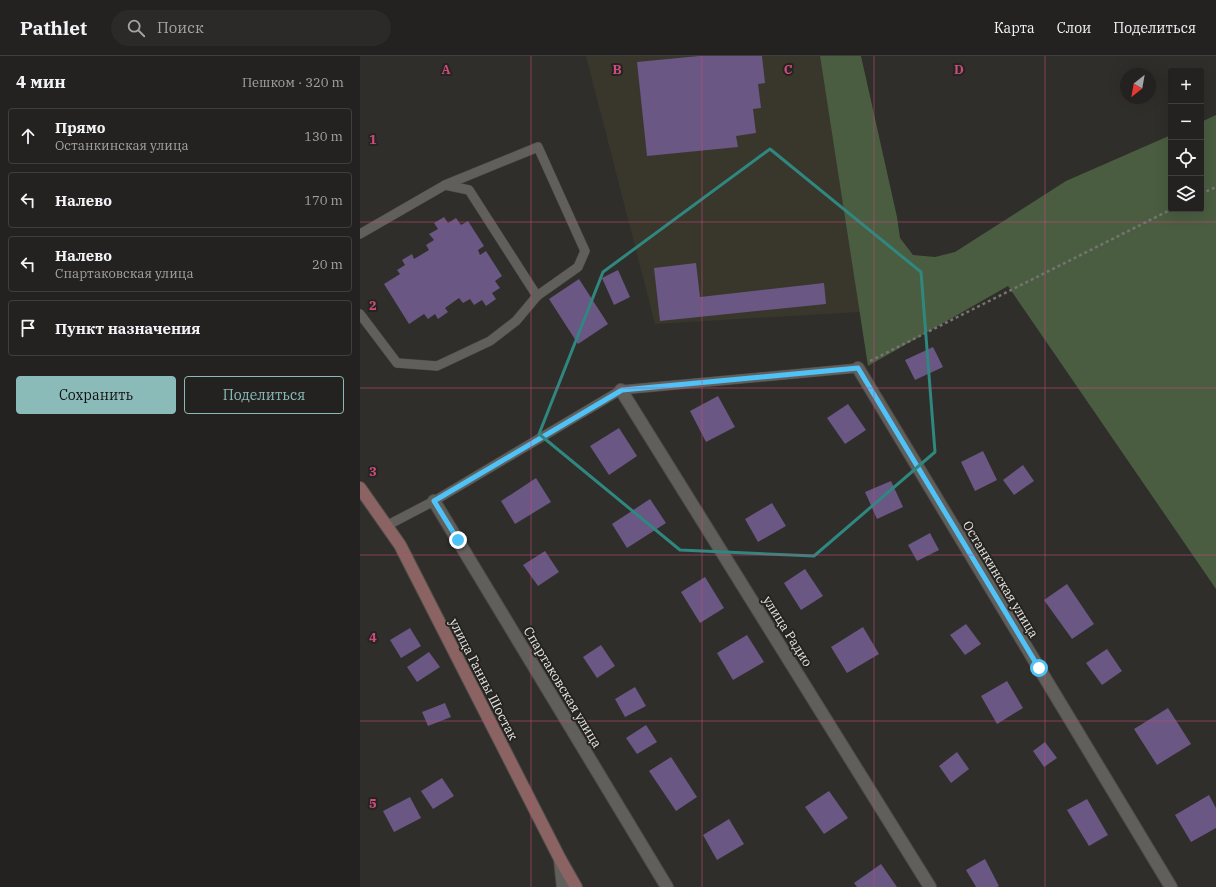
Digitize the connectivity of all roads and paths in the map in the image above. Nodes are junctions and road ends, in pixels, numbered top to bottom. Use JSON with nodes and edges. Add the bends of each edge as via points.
{"nodes":[{"id":1,"x":444,"y":185,"type":"junction"},
{"id":2,"x":1216,"y":187,"type":"edge"},
{"id":3,"x":1204,"y":193,"type":"edge"},
{"id":4,"x":1168,"y":211,"type":"edge"},
{"id":5,"x":360,"y":234,"type":"edge"},
{"id":6,"x":537,"y":296,"type":"junction"},
{"id":7,"x":360,"y":314,"type":"edge"},
{"id":8,"x":858,"y":368,"type":"junction"},
{"id":9,"x":622,"y":390,"type":"junction"},
{"id":10,"x":360,"y":488,"type":"edge"},
{"id":11,"x":434,"y":501,"type":"junction"},
{"id":12,"x":386,"y":526,"type":"junction"},
{"id":13,"x":560,"y":859,"type":"junction"},
{"id":14,"x":562,"y":887,"type":"edge"},
{"id":15,"x":576,"y":887,"type":"edge"},
{"id":16,"x":667,"y":887,"type":"edge"},
{"id":17,"x":930,"y":887,"type":"edge"},
{"id":18,"x":1171,"y":887,"type":"edge"}],
"edges":[{"from":1,"to":5,"type":"lane"},
{"from":1,"to":6,"type":"lane","via":[[469,190]]},
{"from":1,"to":6,"type":"lane","via":[[538,147],[585,251],[578,267]]},
{"from":2,"to":3,"type":"path"},
{"from":4,"to":8,"type":"path"},
{"from":6,"to":7,"type":"lane","via":[[516,320],[490,341],[437,366],[397,363]]},
{"from":8,"to":9,"type":"lane"},
{"from":8,"to":18,"type":"street","name":"Останкинская улица"},
{"from":9,"to":11,"type":"lane"},
{"from":9,"to":17,"type":"street","name":"улица Радио"},
{"from":10,"to":12,"type":"main road","name":"улица Ганны Шостак"},
{"from":11,"to":12,"type":"lane"},
{"from":11,"to":16,"type":"street","name":"Спартаковская улица"},
{"from":12,"to":13,"type":"main road","name":"улица Ганны Шостак","via":[[400,545]]},
{"from":13,"to":14,"type":"street"},
{"from":13,"to":15,"type":"main road","name":"улица Ганны Шостак"}]}
